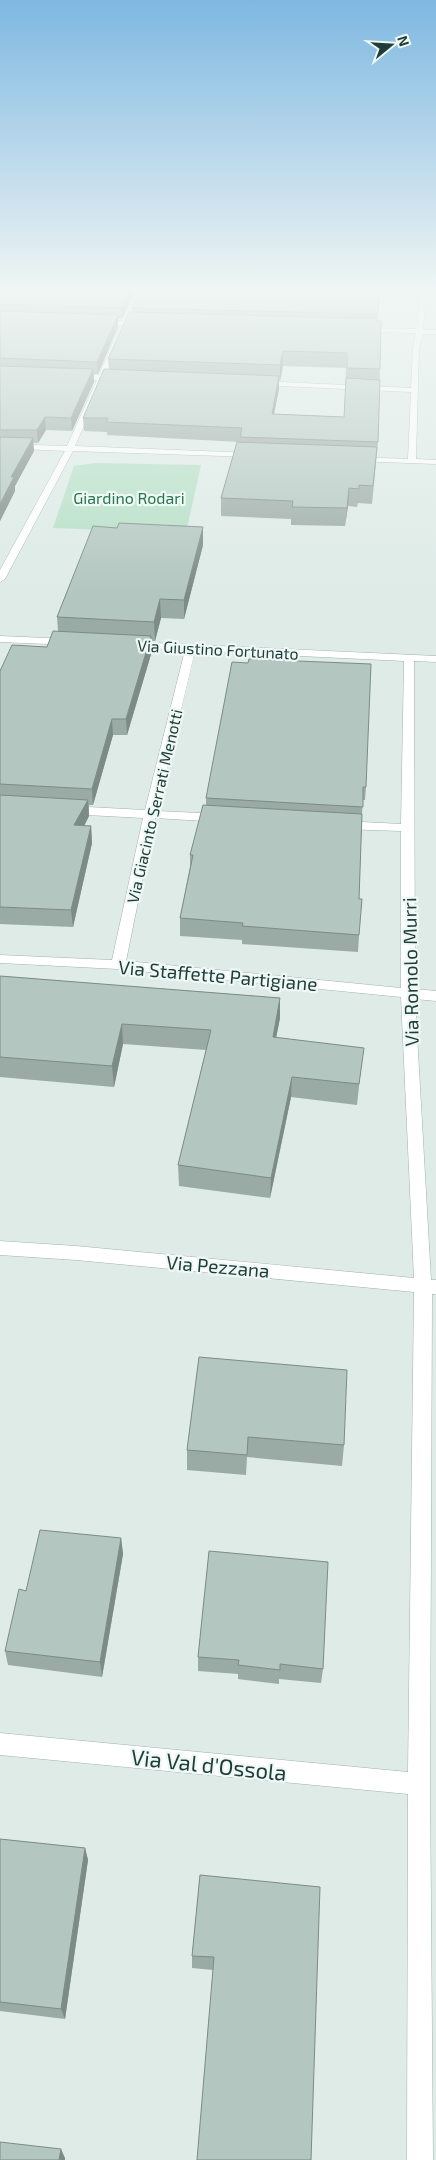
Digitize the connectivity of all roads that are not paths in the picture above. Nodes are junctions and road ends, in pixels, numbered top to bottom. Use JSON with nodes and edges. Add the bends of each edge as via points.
{"nodes":[{"id":1,"x":95,"y":393,"type":"edge"},
{"id":2,"x":414,"y":393,"type":"edge"},
{"id":3,"x":0,"y":446,"type":"edge"},
{"id":4,"x":70,"y":449,"type":"junction"},
{"id":5,"x":258,"y":456,"type":"edge"},
{"id":6,"x":344,"y":459,"type":"edge"},
{"id":7,"x":412,"y":461,"type":"junction"},
{"id":8,"x":436,"y":462,"type":"edge"},
{"id":9,"x":0,"y":579,"type":"edge"},
{"id":10,"x":0,"y":639,"type":"edge"},
{"id":11,"x":76,"y":642,"type":"edge"},
{"id":12,"x":124,"y":644,"type":"edge"},
{"id":13,"x":191,"y":648,"type":"junction"},
{"id":14,"x":409,"y":657,"type":"junction"},
{"id":15,"x":436,"y":659,"type":"edge"},
{"id":16,"x":56,"y":809,"type":"edge"},
{"id":17,"x":150,"y":814,"type":"junction"},
{"id":18,"x":230,"y":819,"type":"edge"},
{"id":19,"x":328,"y":824,"type":"edge"},
{"id":20,"x":407,"y":828,"type":"junction"},
{"id":21,"x":0,"y":959,"type":"edge"},
{"id":22,"x":118,"y":965,"type":"junction"},
{"id":23,"x":408,"y":993,"type":"junction"},
{"id":24,"x":436,"y":996,"type":"edge"},
{"id":25,"x":0,"y":1248,"type":"edge"},
{"id":26,"x":430,"y":1286,"type":"edge"},
{"id":27,"x":0,"y":1744,"type":"edge"},
{"id":28,"x":418,"y":1784,"type":"junction"},
{"id":29,"x":429,"y":1978,"type":"edge"},
{"id":30,"x":420,"y":2160,"type":"edge"}],
"edges":[{"from":1,"to":4,"type":"street"},
{"from":2,"to":7,"type":"street"},
{"from":3,"to":4,"type":"street"},
{"from":4,"to":5,"type":"street"},
{"from":4,"to":9,"type":"street"},
{"from":6,"to":7,"type":"street"},
{"from":7,"to":8,"type":"street"},
{"from":10,"to":11,"type":"street"},
{"from":12,"to":13,"type":"street","name":"Via Giustino Fortunato"},
{"from":13,"to":14,"type":"street","name":"Via Giustino Fortunato"},
{"from":13,"to":17,"type":"street","name":"Via Giacinto Serrati Menotti"},
{"from":14,"to":15,"type":"street","name":"Via Giustino Fortunato"},
{"from":14,"to":20,"type":"street","name":"Via Romolo Murri"},
{"from":16,"to":17,"type":"street"},
{"from":17,"to":18,"type":"street"},
{"from":17,"to":22,"type":"street","name":"Via Giacinto Serrati Menotti"},
{"from":19,"to":20,"type":"street"},
{"from":20,"to":23,"type":"street","name":"Via Romolo Murri"},
{"from":21,"to":22,"type":"street","name":"Via Staffette Partigiane"},
{"from":22,"to":23,"type":"street","name":"Via Staffette Partigiane"},
{"from":23,"to":24,"type":"street","name":"Via Staffette Partigiane"},
{"from":23,"to":26,"type":"street","name":"Via Romolo Murri"},
{"from":25,"to":26,"type":"street","name":"Via Pezzana"},
{"from":26,"to":28,"type":"street","name":"Via Romolo Murri"},
{"from":27,"to":28,"type":"street","name":"Via Val d'Ossola"},
{"from":28,"to":29,"type":"street","name":"Via Romolo Murri"},
{"from":29,"to":30,"type":"street","name":"Via Romolo Murri"}]}
